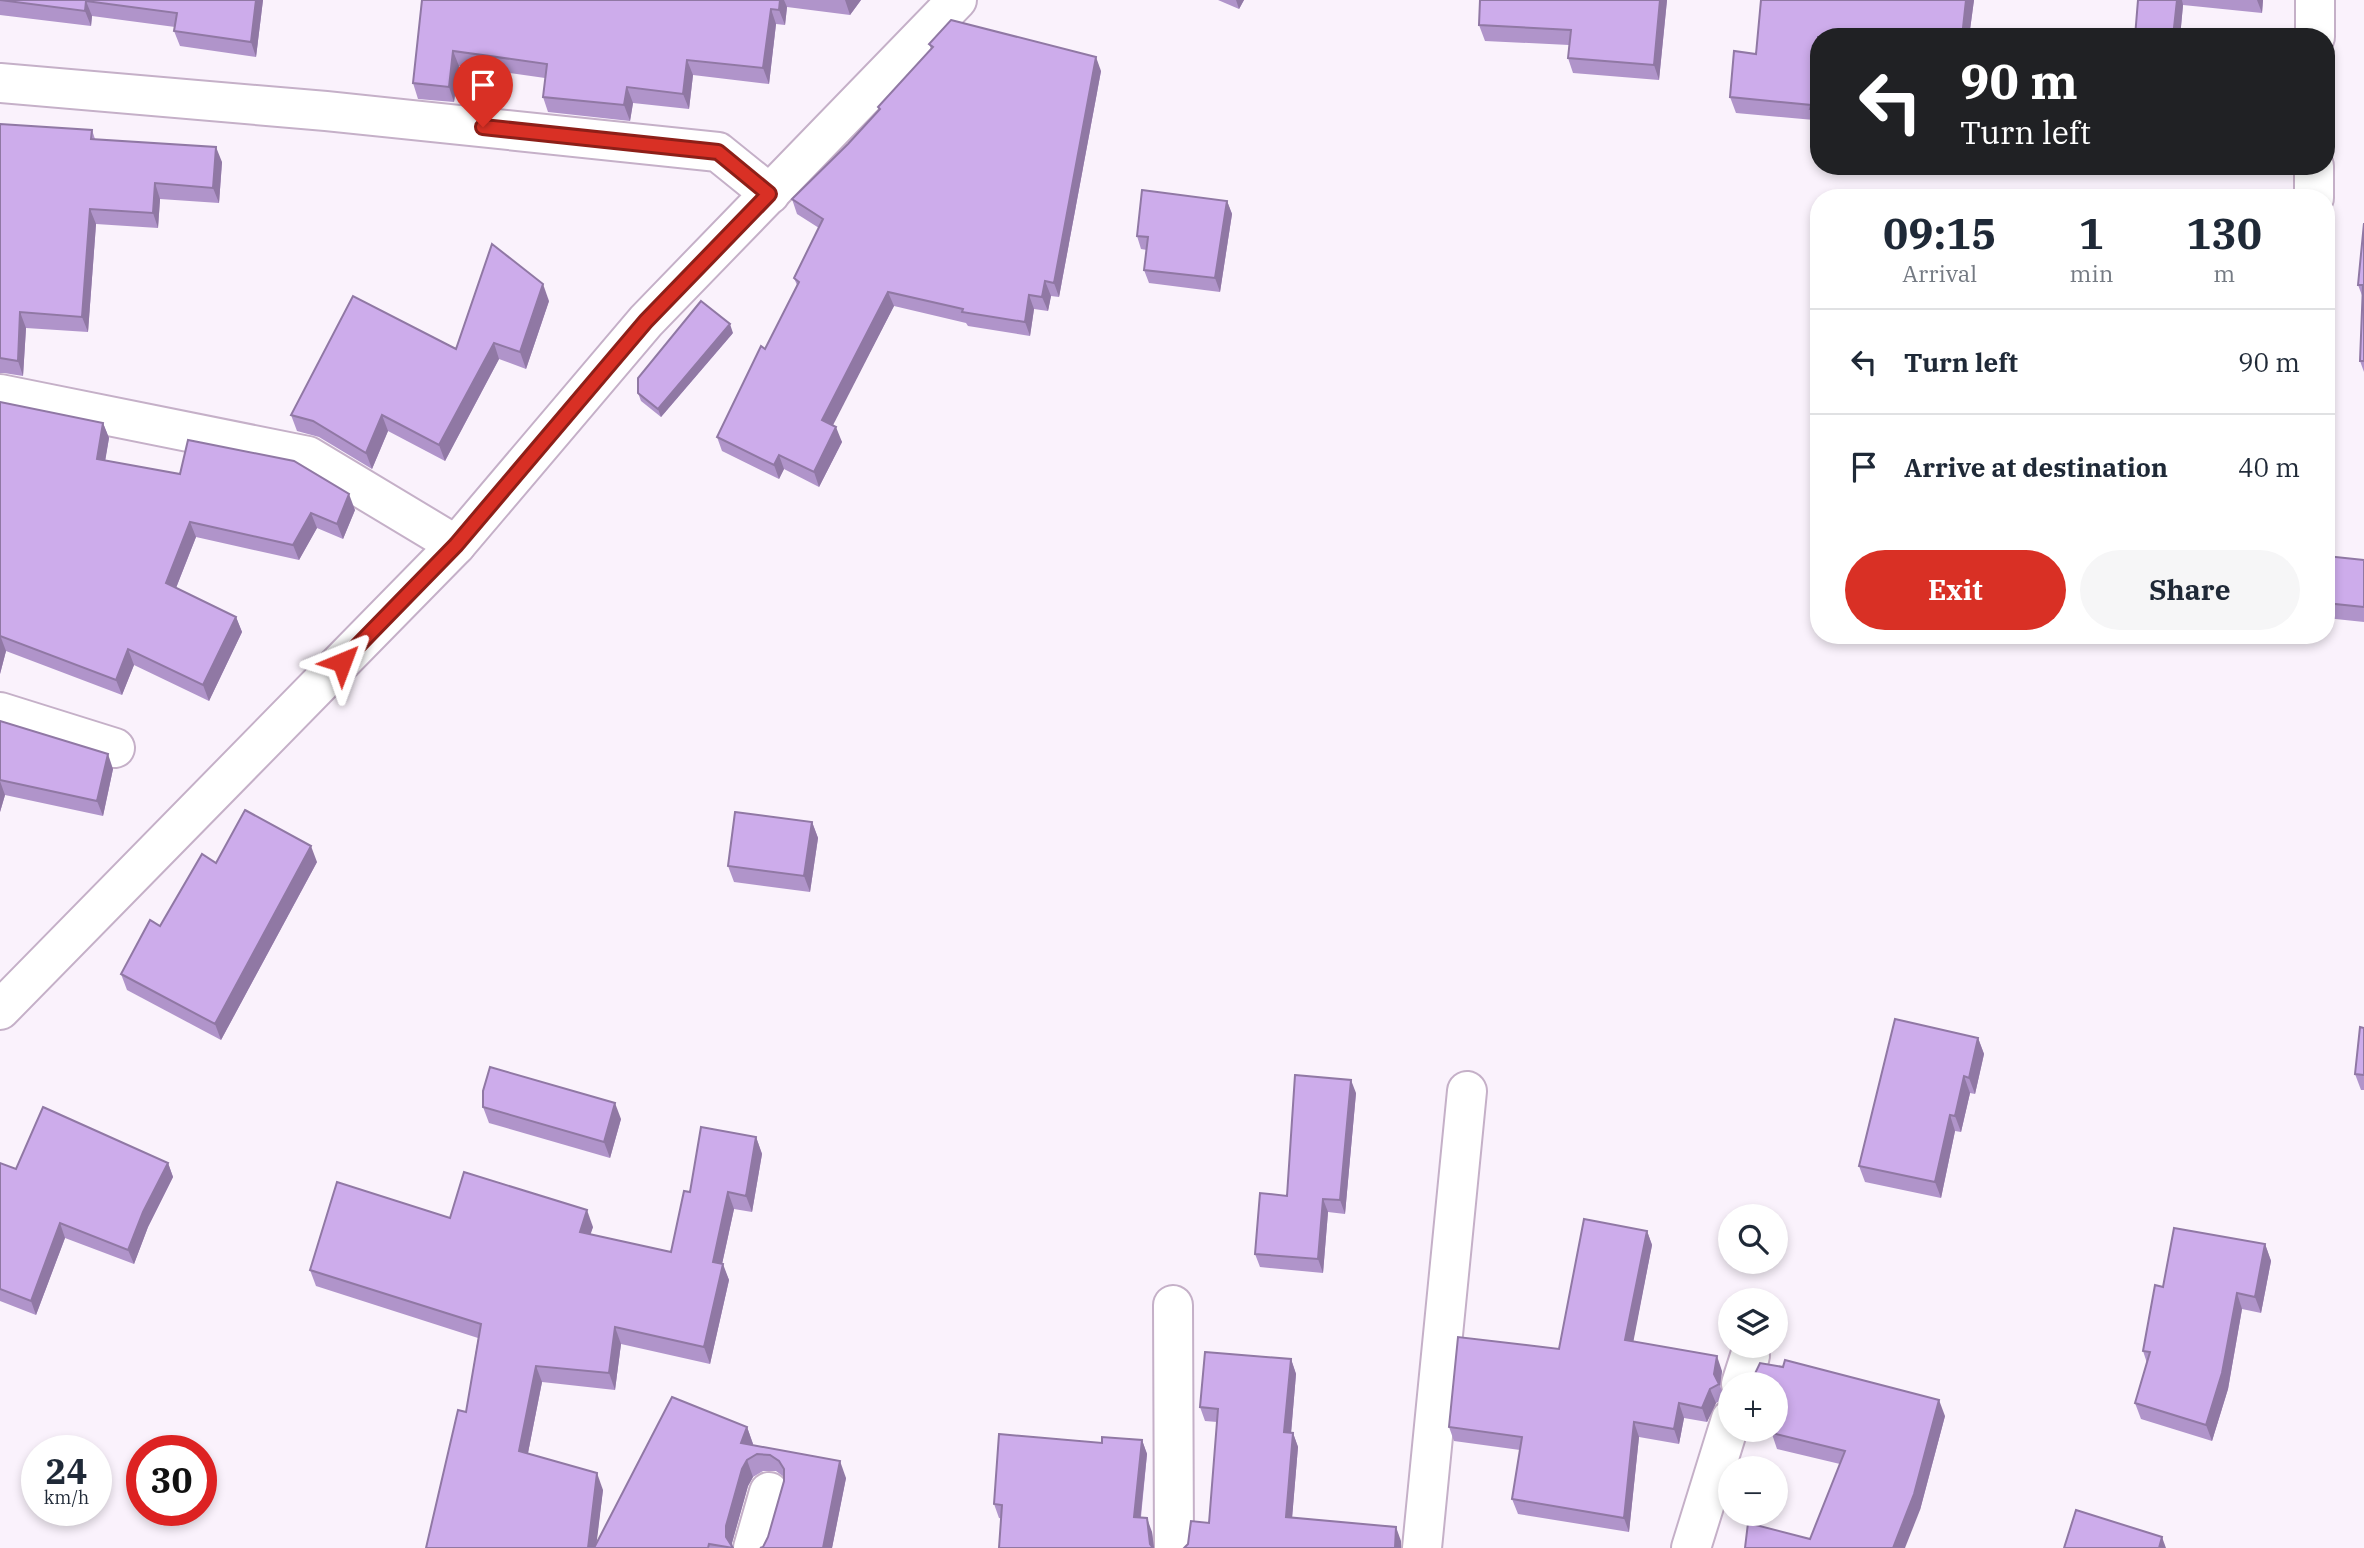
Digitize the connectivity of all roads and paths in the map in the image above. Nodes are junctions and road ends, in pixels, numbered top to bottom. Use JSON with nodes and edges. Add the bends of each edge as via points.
{"nodes":[{"id":1,"x":957,"y":0,"type":"edge"},
{"id":2,"x":2315,"y":0,"type":"edge"},
{"id":3,"x":2315,"y":28,"type":"edge"},
{"id":4,"x":0,"y":83,"type":"edge"},
{"id":5,"x":769,"y":194,"type":"junction"},
{"id":6,"x":0,"y":394,"type":"edge"},
{"id":7,"x":456,"y":545,"type":"junction"},
{"id":8,"x":0,"y":712,"type":"edge"},
{"id":9,"x":115,"y":748,"type":"dead end"},
{"id":10,"x":0,"y":1010,"type":"edge"},
{"id":11,"x":1467,"y":1091,"type":"dead end"},
{"id":12,"x":1173,"y":1305,"type":"dead end"},
{"id":13,"x":1724,"y":1442,"type":"edge"},
{"id":14,"x":769,"y":1492,"type":"dead end"},
{"id":15,"x":753,"y":1548,"type":"edge"},
{"id":16,"x":1174,"y":1548,"type":"edge"},
{"id":17,"x":1422,"y":1548,"type":"edge"},
{"id":18,"x":1691,"y":1548,"type":"edge"}],
"edges":[{"from":1,"to":5,"type":"street"},
{"from":2,"to":3,"type":"street"},
{"from":4,"to":5,"type":"street","via":[[718,152]]},
{"from":5,"to":7,"type":"street","via":[[646,321]]},
{"from":6,"to":7,"type":"street","via":[[308,456]]},
{"from":7,"to":10,"type":"street"},
{"from":8,"to":9,"type":"street"},
{"from":11,"to":17,"type":"street"},
{"from":12,"to":16,"type":"street"},
{"from":13,"to":18,"type":"street"},
{"from":14,"to":15,"type":"street"}]}
